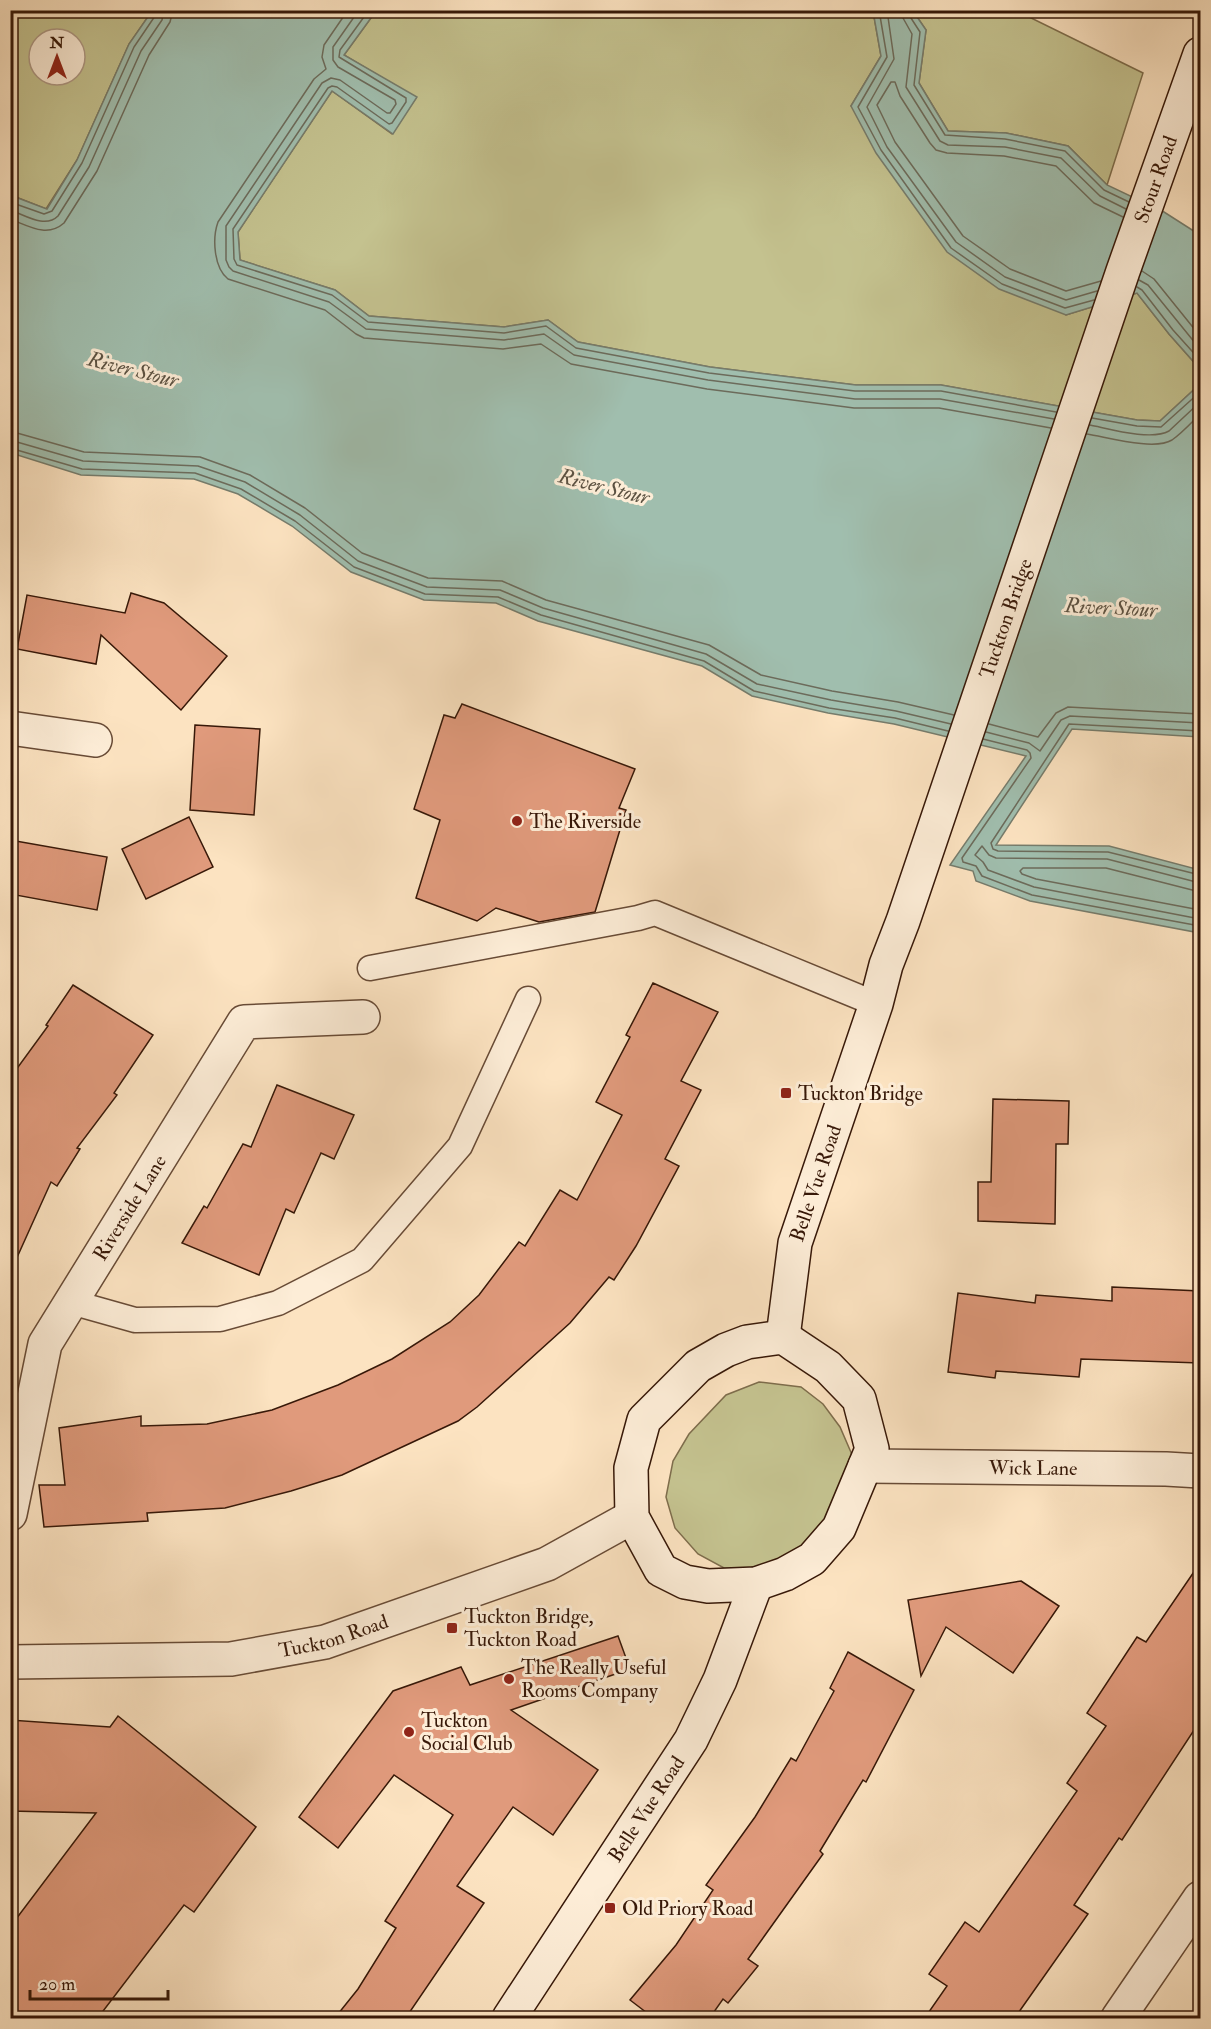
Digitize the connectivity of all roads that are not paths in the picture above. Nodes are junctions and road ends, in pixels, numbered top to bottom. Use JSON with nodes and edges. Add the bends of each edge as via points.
{"nodes":[{"id":1,"x":1200,"y":54,"type":"edge"},
{"id":2,"x":1123,"y":271,"type":"joint"},
{"id":3,"x":10,"y":728,"type":"edge"},
{"id":4,"x":95,"y":740,"type":"dead end"},
{"id":5,"x":886,"y":965,"type":"joint"},
{"id":6,"x":370,"y":968,"type":"dead end"},
{"id":7,"x":528,"y":999,"type":"dead end"},
{"id":8,"x":876,"y":1004,"type":"junction"},
{"id":9,"x":363,"y":1017,"type":"dead end"},
{"id":10,"x":71,"y":1302,"type":"junction"},
{"id":11,"x":783,"y":1337,"type":"junction"},
{"id":12,"x":18,"y":1433,"type":"edge"},
{"id":13,"x":865,"y":1466,"type":"junction"},
{"id":14,"x":1200,"y":1471,"type":"edge"},
{"id":15,"x":10,"y":1514,"type":"edge"},
{"id":16,"x":632,"y":1517,"type":"junction"},
{"id":17,"x":756,"y":1584,"type":"junction"},
{"id":18,"x":10,"y":1662,"type":"edge"},
{"id":19,"x":1200,"y":1898,"type":"edge"},
{"id":20,"x":509,"y":2019,"type":"edge"},
{"id":21,"x":1118,"y":2019,"type":"edge"}],
"edges":[{"from":1,"to":2,"type":"main road","name":"Stour Road"},
{"from":2,"to":5,"type":"main road","name":"Tuckton Bridge"},
{"from":3,"to":4,"type":"main road"},
{"from":5,"to":8,"type":"main road","name":"Belle Vue Road"},
{"from":6,"to":8,"type":"lane","via":[[655,913]]},
{"from":7,"to":10,"type":"lane","via":[[460,1146],[362,1260],[278,1303],[220,1319],[135,1320]]},
{"from":8,"to":11,"type":"main road","name":"Belle Vue Road","via":[[795,1243]]},
{"from":9,"to":10,"type":"main road","name":"Riverside Lane","via":[[244,1022]]},
{"from":10,"to":12,"type":"main road","name":"Riverside Lane","via":[[45,1344]]},
{"from":11,"to":13,"type":"main road","via":[[828,1367],[860,1399],[872,1449]]},
{"from":11,"to":16,"type":"main road","via":[[747,1342],[698,1366],[644,1420],[631,1468]]},
{"from":12,"to":15,"type":"main road","name":"Riverside Lane"},
{"from":13,"to":14,"type":"main road","name":"Wick Lane"},
{"from":13,"to":17,"type":"main road","via":[[839,1528],[812,1559]]},
{"from":16,"to":17,"type":"main road","via":[[662,1570],[685,1582],[708,1586]]},
{"from":16,"to":18,"type":"main road","name":"Tuckton Road","via":[[547,1564],[325,1642],[231,1659]]},
{"from":17,"to":20,"type":"main road","name":"Belle Vue Road","via":[[720,1680],[691,1740]]},
{"from":19,"to":21,"type":"main road"}]}
